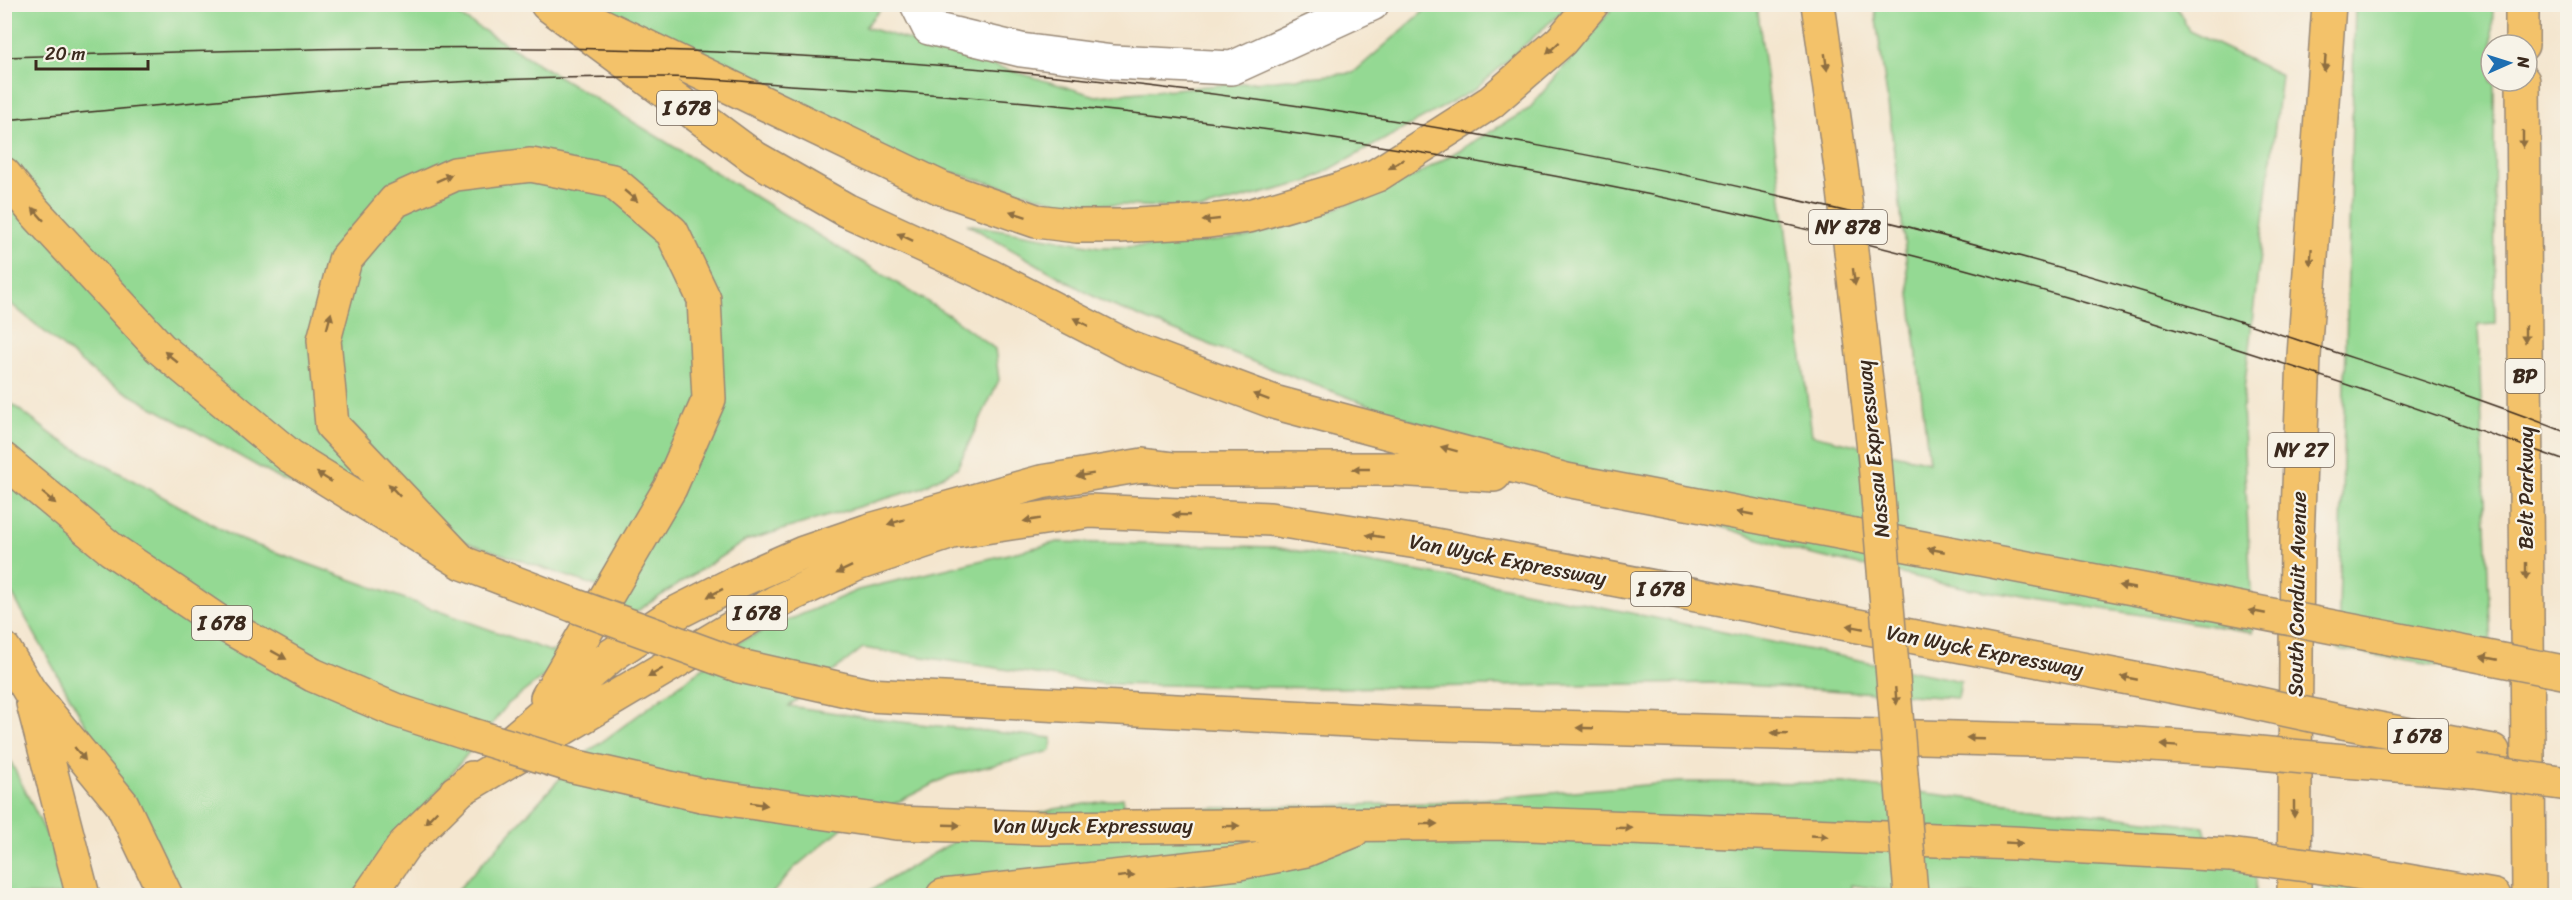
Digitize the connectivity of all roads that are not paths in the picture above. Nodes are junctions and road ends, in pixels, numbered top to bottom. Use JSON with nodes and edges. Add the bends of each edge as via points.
{"nodes":[{"id":1,"x":547,"y":4,"type":"edge"},
{"id":2,"x":558,"y":4,"type":"edge"},
{"id":3,"x":916,"y":4,"type":"edge"},
{"id":4,"x":1372,"y":4,"type":"edge"},
{"id":5,"x":1592,"y":4,"type":"edge"},
{"id":6,"x":1818,"y":4,"type":"edge"},
{"id":7,"x":2329,"y":4,"type":"edge"},
{"id":8,"x":2522,"y":4,"type":"edge"},
{"id":9,"x":2522,"y":33,"type":"edge"},
{"id":10,"x":2523,"y":93,"type":"edge"},
{"id":11,"x":4,"y":174,"type":"edge"},
{"id":12,"x":4,"y":460,"type":"edge"},
{"id":13,"x":1566,"y":480,"type":"junction"},
{"id":14,"x":463,"y":563,"type":"junction"},
{"id":15,"x":4,"y":649,"type":"edge"},
{"id":16,"x":2568,"y":673,"type":"edge"},
{"id":17,"x":30,"y":692,"type":"junction"},
{"id":18,"x":534,"y":722,"type":"junction"},
{"id":19,"x":2484,"y":761,"type":"junction"},
{"id":20,"x":2568,"y":764,"type":"edge"},
{"id":21,"x":2568,"y":784,"type":"edge"},
{"id":22,"x":456,"y":792,"type":"junction"},
{"id":23,"x":1371,"y":824,"type":"junction"},
{"id":24,"x":2486,"y":894,"type":"edge"},
{"id":25,"x":1911,"y":895,"type":"edge"},
{"id":26,"x":83,"y":896,"type":"edge"},
{"id":27,"x":166,"y":896,"type":"edge"},
{"id":28,"x":369,"y":896,"type":"edge"},
{"id":29,"x":943,"y":896,"type":"edge"},
{"id":30,"x":2294,"y":896,"type":"edge"},
{"id":31,"x":2529,"y":896,"type":"edge"}],
"edges":[{"from":13,"to":1,"type":"main road","number":"I 678","one_way":true,"via":[[1277,403],[1130,348],[986,274],[846,210],[755,158]]},
{"from":5,"to":2,"type":"main road","one_way":true,"via":[[1561,41],[1491,102],[1377,175],[1249,216],[1119,226],[1077,226],[1036,220],[941,188]]},
{"from":3,"to":4,"type":"lane","via":[[928,28],[1021,50],[1113,62],[1232,68]]},
{"from":6,"to":25,"type":"main road","name":"Nassau Expressway","number":"NY 878","one_way":true,"bridge":true,"via":[[1874,450]]},
{"from":7,"to":30,"type":"main road","name":"South Conduit Avenue","number":"NY 27","one_way":true,"via":[[2304,356],[2297,540]]},
{"from":8,"to":9,"type":"main road"},
{"from":10,"to":31,"type":"main road","name":"Belt Parkway","number":"BP","one_way":true},
{"from":14,"to":11,"type":"main road","one_way":true,"via":[[290,456],[160,348]]},
{"from":12,"to":23,"type":"main road","name":"Van Wyck Expressway","number":"I 678","one_way":true,"bridge":true,"via":[[111,549],[216,620],[313,675],[395,710],[573,766],[701,795],[896,824],[1040,828]]},
{"from":16,"to":13,"type":"main road","one_way":true,"bridge":true},
{"from":13,"to":18,"type":"main road","one_way":true,"via":[[1395,469],[1174,469],[1143,465],[1041,482],[867,531],[739,581],[672,615],[612,655]]},
{"from":14,"to":18,"type":"main road","one_way":true,"via":[[332,425],[324,340],[345,260],[395,201],[455,174],[531,165],[612,181],[672,232],[704,299],[709,399],[670,488]]},
{"from":19,"to":14,"type":"main road","one_way":true,"bridge":true,"via":[[2345,761],[2106,742],[1406,723],[868,695],[740,666]]},
{"from":15,"to":17,"type":"main road"},
{"from":17,"to":26,"type":"main road"},
{"from":17,"to":27,"type":"main road","one_way":true,"via":[[122,804]]},
{"from":18,"to":22,"type":"main road"},
{"from":19,"to":20,"type":"main road","name":"Van Wyck Expressway","number":"I 678"},
{"from":19,"to":21,"type":"main road","bridge":true},
{"from":19,"to":22,"type":"main road","name":"Van Wyck Expressway","number":"I 678","one_way":true,"bridge":true,"via":[[2343,722],[2228,697],[1419,543],[1270,519],[1090,511],[952,532],[858,564],[776,602]]},
{"from":22,"to":28,"type":"main road","one_way":true,"via":[[405,844]]},
{"from":23,"to":24,"type":"main road","name":"Van Wyck Expressway","number":"I 678","one_way":true,"bridge":true,"via":[[1515,824],[2230,855]]},
{"from":29,"to":23,"type":"main road","one_way":true,"via":[[1239,863],[1306,850]]}]}
